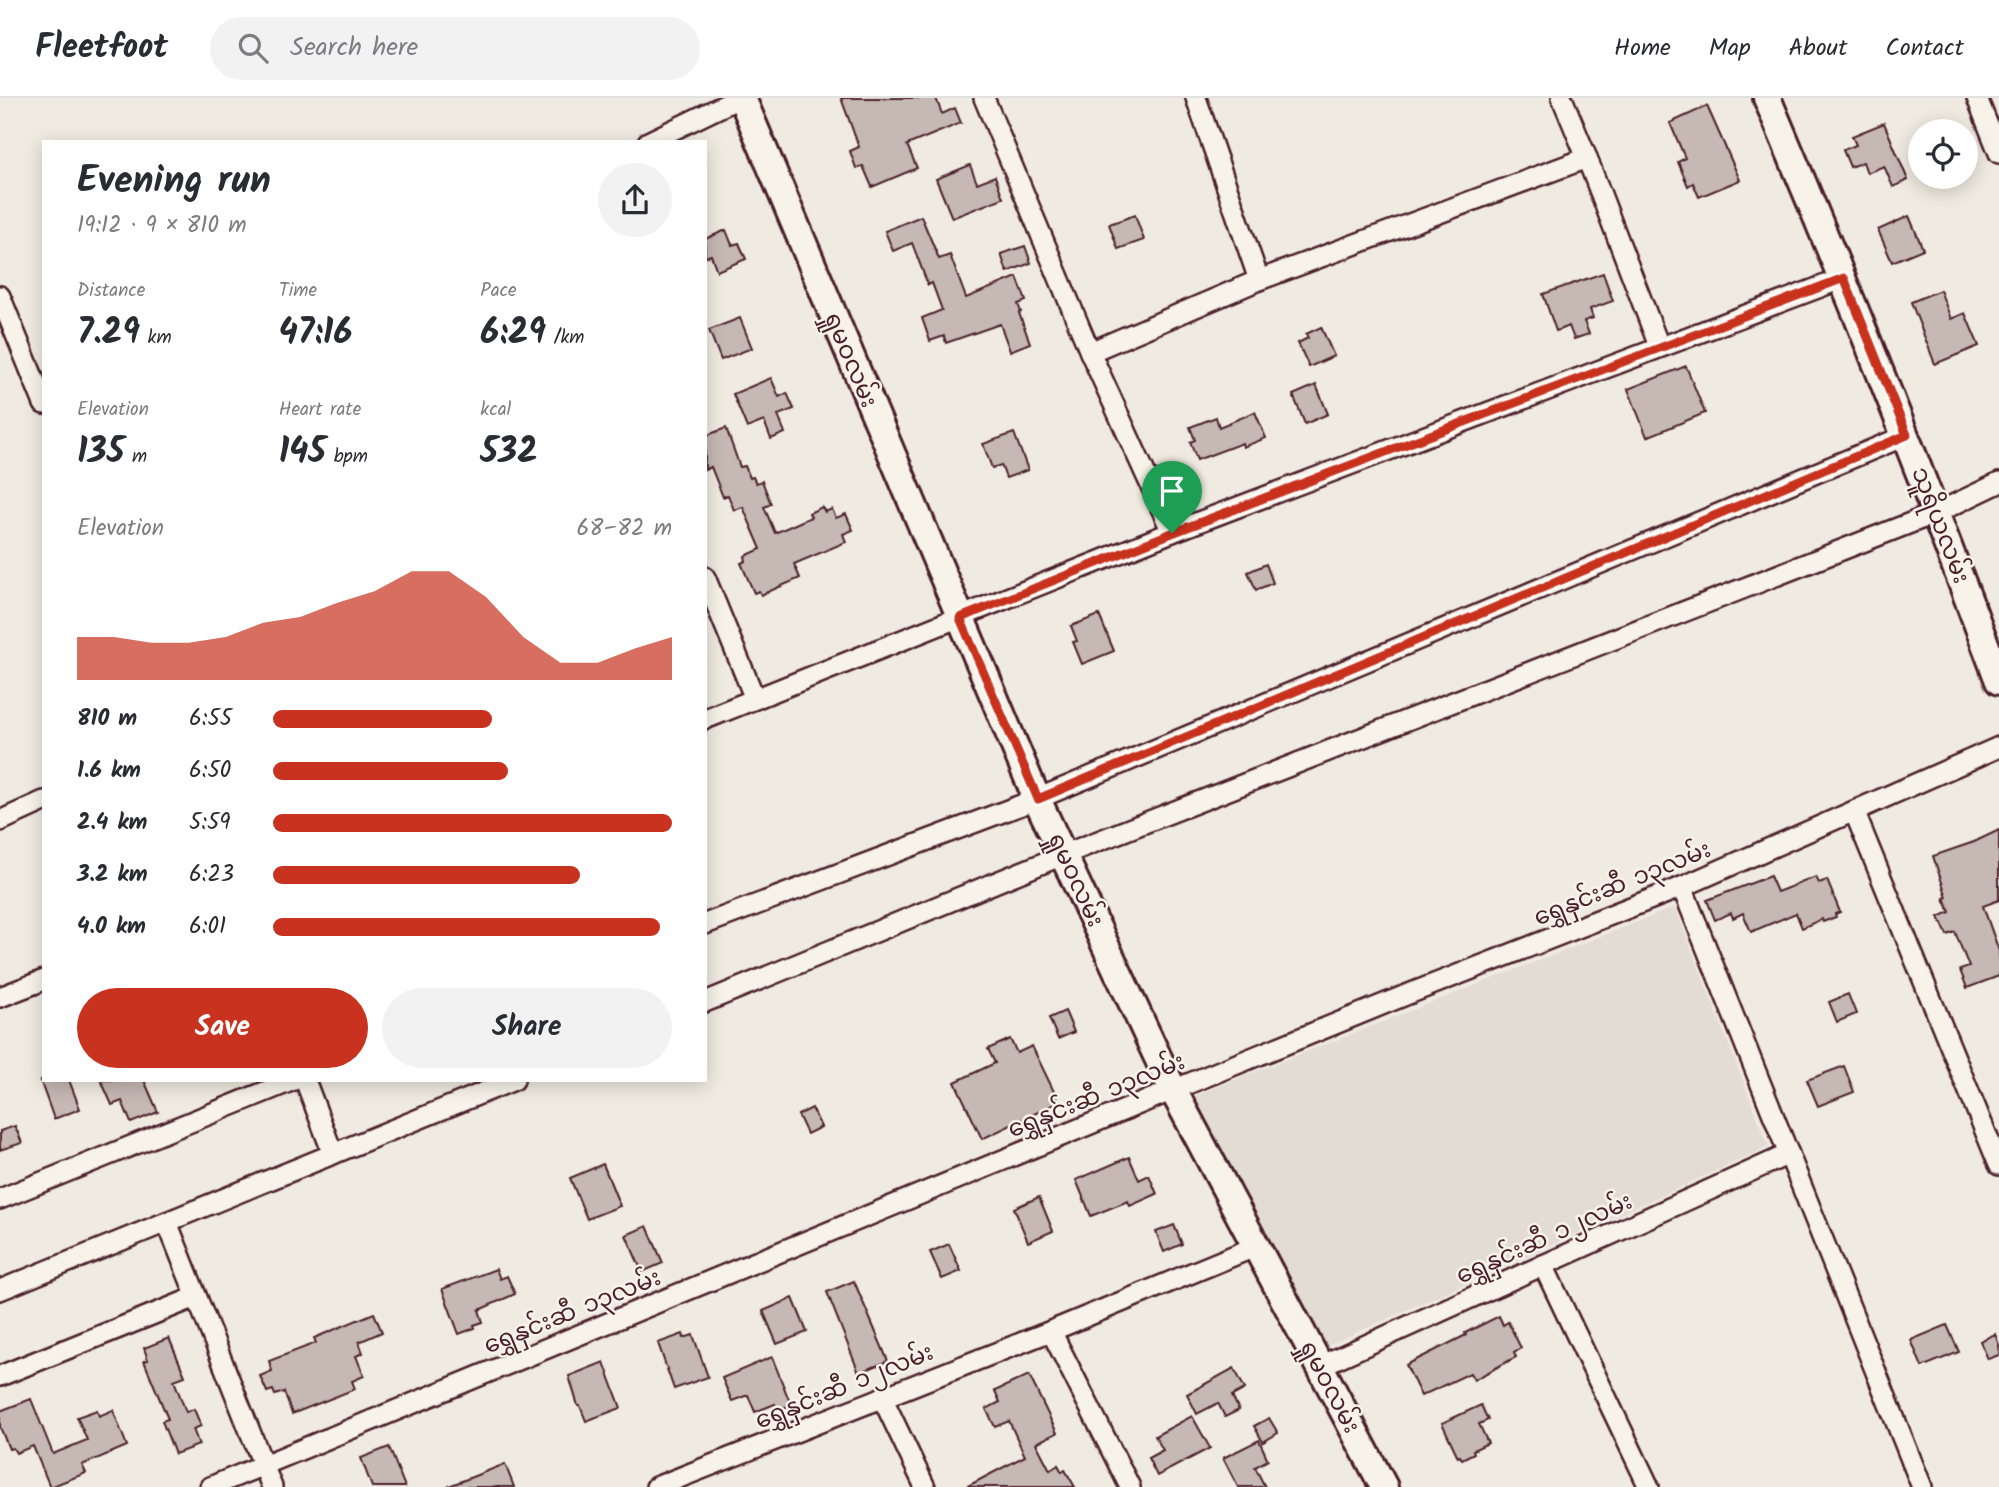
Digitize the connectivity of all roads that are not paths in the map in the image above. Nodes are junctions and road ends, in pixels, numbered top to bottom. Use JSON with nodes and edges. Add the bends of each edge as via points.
{"nodes":[{"id":1,"x":740,"y":98,"type":"edge"},
{"id":2,"x":984,"y":98,"type":"edge"},
{"id":3,"x":1196,"y":98,"type":"edge"},
{"id":4,"x":1562,"y":98,"type":"edge"},
{"id":5,"x":1767,"y":98,"type":"edge"},
{"id":6,"x":1977,"y":98,"type":"edge"},
{"id":7,"x":652,"y":140,"type":"edge"},
{"id":8,"x":1999,"y":153,"type":"edge"},
{"id":9,"x":1587,"y":158,"type":"junction"},
{"id":10,"x":1844,"y":278,"type":"junction"},
{"id":11,"x":1259,"y":281,"type":"junction"},
{"id":12,"x":0,"y":296,"type":"edge"},
{"id":13,"x":1659,"y":346,"type":"junction"},
{"id":14,"x":1090,"y":352,"type":"junction"},
{"id":15,"x":38,"y":375,"type":"edge"},
{"id":16,"x":42,"y":394,"type":"edge"},
{"id":17,"x":1907,"y":435,"type":"junction"},
{"id":18,"x":1999,"y":483,"type":"edge"},
{"id":19,"x":1937,"y":513,"type":"junction"},
{"id":20,"x":1172,"y":533,"type":"junction"},
{"id":21,"x":707,"y":582,"type":"edge"},
{"id":22,"x":960,"y":618,"type":"junction"},
{"id":23,"x":1999,"y":681,"type":"edge"},
{"id":24,"x":755,"y":699,"type":"junction"},
{"id":25,"x":707,"y":718,"type":"edge"},
{"id":26,"x":1999,"y":747,"type":"edge"},
{"id":27,"x":1038,"y":799,"type":"junction"},
{"id":28,"x":42,"y":802,"type":"edge"},
{"id":29,"x":1854,"y":811,"type":"junction"},
{"id":30,"x":0,"y":821,"type":"edge"},
{"id":31,"x":1065,"y":855,"type":"junction"},
{"id":32,"x":1682,"y":887,"type":"junction"},
{"id":33,"x":707,"y":923,"type":"edge"},
{"id":34,"x":42,"y":981,"type":"edge"},
{"id":35,"x":0,"y":997,"type":"edge"},
{"id":36,"x":707,"y":1001,"type":"edge"},
{"id":37,"x":289,"y":1082,"type":"edge"},
{"id":38,"x":306,"y":1082,"type":"edge"},
{"id":39,"x":509,"y":1082,"type":"edge"},
{"id":40,"x":1173,"y":1090,"type":"junction"},
{"id":41,"x":333,"y":1154,"type":"junction"},
{"id":42,"x":1789,"y":1154,"type":"junction"},
{"id":43,"x":1999,"y":1165,"type":"edge"},
{"id":44,"x":0,"y":1199,"type":"edge"},
{"id":45,"x":167,"y":1222,"type":"junction"},
{"id":46,"x":1257,"y":1246,"type":"junction"},
{"id":47,"x":1543,"y":1265,"type":"junction"},
{"id":48,"x":0,"y":1290,"type":"edge"},
{"id":49,"x":196,"y":1297,"type":"junction"},
{"id":50,"x":1051,"y":1331,"type":"junction"},
{"id":51,"x":1320,"y":1366,"type":"junction"},
{"id":52,"x":0,"y":1376,"type":"edge"},
{"id":53,"x":882,"y":1397,"type":"junction"},
{"id":54,"x":263,"y":1465,"type":"junction"},
{"id":55,"x":703,"y":1478,"type":"edge"},
{"id":56,"x":210,"y":1487,"type":"edge"},
{"id":57,"x":272,"y":1487,"type":"edge"},
{"id":58,"x":656,"y":1487,"type":"edge"},
{"id":59,"x":925,"y":1487,"type":"edge"},
{"id":60,"x":1130,"y":1487,"type":"edge"},
{"id":61,"x":1384,"y":1487,"type":"edge"},
{"id":62,"x":1649,"y":1487,"type":"edge"},
{"id":63,"x":1922,"y":1487,"type":"edge"}],
"edges":[{"from":1,"to":7,"type":"street"},
{"from":1,"to":22,"type":"street","name":"ရှုမဝလမ်း"},
{"from":2,"to":14,"type":"street"},
{"from":3,"to":11,"type":"street"},
{"from":4,"to":9,"type":"street"},
{"from":5,"to":10,"type":"street","name":"သူရိယလမ်း"},
{"from":6,"to":8,"type":"street"},
{"from":9,"to":11,"type":"street"},
{"from":9,"to":13,"type":"street"},
{"from":10,"to":13,"type":"street"},
{"from":10,"to":17,"type":"street","name":"သူရိယလမ်း"},
{"from":11,"to":14,"type":"street"},
{"from":12,"to":15,"type":"street"},
{"from":13,"to":20,"type":"street"},
{"from":14,"to":20,"type":"street"},
{"from":15,"to":16,"type":"street"},
{"from":17,"to":19,"type":"street","name":"သူရိယလမ်း"},
{"from":17,"to":27,"type":"street"},
{"from":18,"to":19,"type":"street"},
{"from":19,"to":23,"type":"street","name":"သူရိယလမ်း"},
{"from":19,"to":31,"type":"street"},
{"from":20,"to":22,"type":"street"},
{"from":21,"to":24,"type":"street"},
{"from":22,"to":24,"type":"street"},
{"from":22,"to":27,"type":"street","name":"ရှုမဝလမ်း"},
{"from":24,"to":25,"type":"street"},
{"from":26,"to":29,"type":"street","name":"ရွှေနှင်းဆီ ၁၃လမ်း"},
{"from":27,"to":31,"type":"street","name":"ရှုမဝလမ်း"},
{"from":27,"to":33,"type":"street"},
{"from":28,"to":30,"type":"street"},
{"from":29,"to":32,"type":"street","name":"ရွှေနှင်းဆီ ၁၃လမ်း"},
{"from":29,"to":43,"type":"street"},
{"from":31,"to":36,"type":"street"},
{"from":31,"to":40,"type":"street","name":"ရှုမဝလမ်း"},
{"from":32,"to":40,"type":"street","name":"ရွှေနှင်းဆီ ၁၃လမ်း"},
{"from":32,"to":42,"type":"street"},
{"from":34,"to":35,"type":"street"},
{"from":37,"to":44,"type":"street"},
{"from":38,"to":41,"type":"street"},
{"from":39,"to":41,"type":"street"},
{"from":40,"to":46,"type":"street","name":"ရှုမဝလမ်း"},
{"from":40,"to":54,"type":"street","name":"ရွှေနှင်းဆီ ၁၃လမ်း"},
{"from":41,"to":45,"type":"street"},
{"from":42,"to":47,"type":"street","name":"ရွှေနှင်းဆီ ၁၂လမ်း"},
{"from":42,"to":63,"type":"street"},
{"from":45,"to":48,"type":"street"},
{"from":45,"to":49,"type":"street"},
{"from":46,"to":50,"type":"street","name":"ရွှေနှင်းဆီ ၁၂လမ်း"},
{"from":46,"to":51,"type":"street","name":"ရှုမဝလမ်း"},
{"from":47,"to":51,"type":"street","name":"ရွှေနှင်းဆီ ၁၂လမ်း"},
{"from":47,"to":62,"type":"street"},
{"from":49,"to":52,"type":"street"},
{"from":49,"to":54,"type":"street"},
{"from":50,"to":53,"type":"street","name":"ရွှေနှင်းဆီ ၁၂လမ်း"},
{"from":50,"to":60,"type":"street"},
{"from":51,"to":61,"type":"street","name":"ရှုမဝလမ်း"},
{"from":53,"to":55,"type":"street","name":"ရွှေနှင်းဆီ ၁၂လမ်း"},
{"from":53,"to":59,"type":"street"},
{"from":54,"to":56,"type":"street","name":"ရွှေနှင်းဆီ ၁၃လမ်း"},
{"from":54,"to":57,"type":"street"},
{"from":55,"to":58,"type":"street","name":"ရွှေနှင်းဆီ ၁၂လမ်း"}]}
